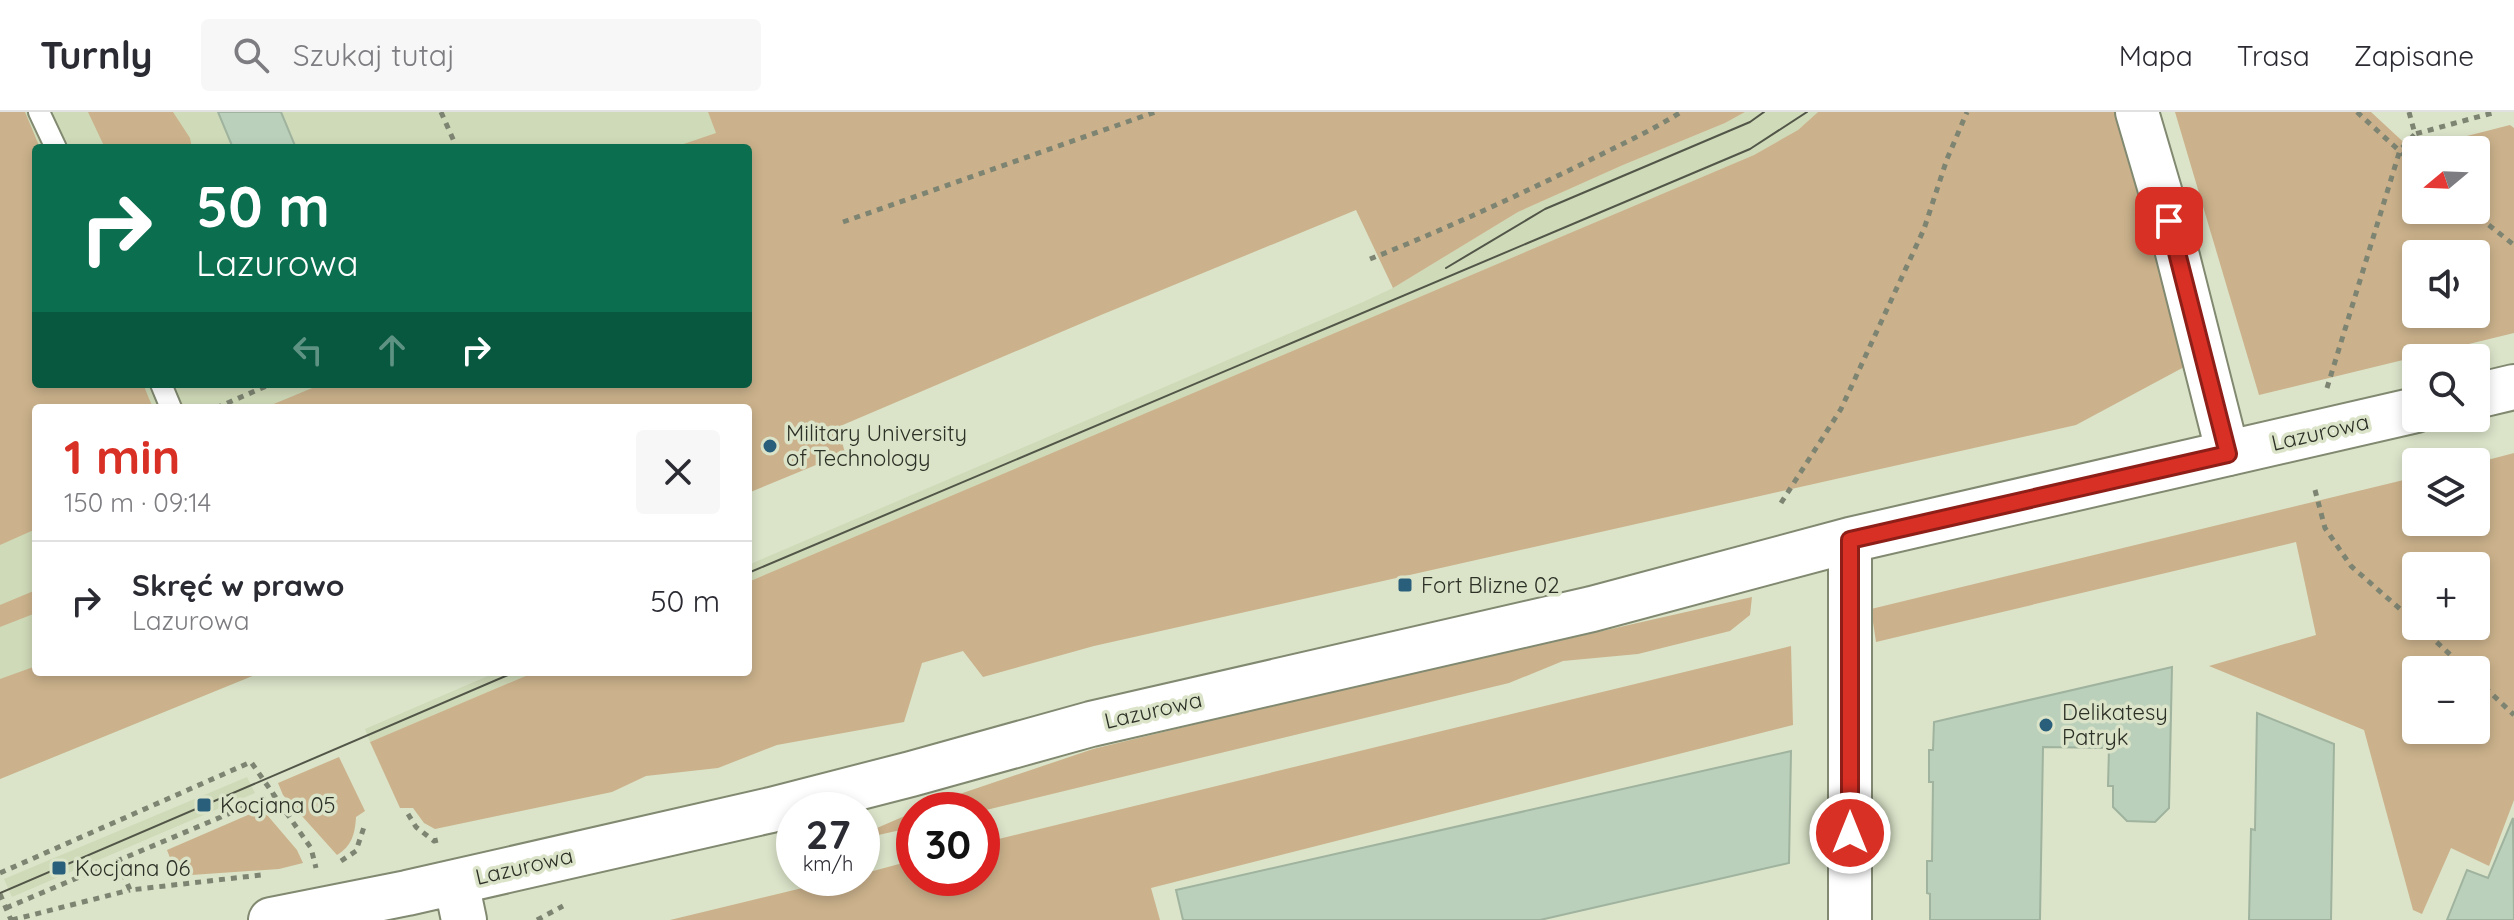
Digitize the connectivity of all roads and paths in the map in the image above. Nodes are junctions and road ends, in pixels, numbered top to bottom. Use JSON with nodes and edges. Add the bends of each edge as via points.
{"nodes":[{"id":1,"x":39,"y":112,"type":"edge"},
{"id":2,"x":441,"y":112,"type":"edge"},
{"id":3,"x":1155,"y":112,"type":"edge"},
{"id":4,"x":1681,"y":112,"type":"edge"},
{"id":5,"x":1967,"y":112,"type":"edge"},
{"id":6,"x":2137,"y":112,"type":"edge"},
{"id":7,"x":2357,"y":112,"type":"edge"},
{"id":8,"x":2409,"y":112,"type":"edge"},
{"id":9,"x":2496,"y":112,"type":"edge"},
{"id":10,"x":2415,"y":134,"type":"junction"},
{"id":11,"x":54,"y":144,"type":"edge"},
{"id":12,"x":455,"y":144,"type":"edge"},
{"id":13,"x":2400,"y":150,"type":"junction"},
{"id":14,"x":843,"y":222,"type":"dead end"},
{"id":15,"x":2488,"y":224,"type":"edge"},
{"id":16,"x":2514,"y":245,"type":"edge"},
{"id":17,"x":1370,"y":259,"type":"dead end"},
{"id":18,"x":2514,"y":387,"type":"edge"},
{"id":19,"x":262,"y":388,"type":"edge"},
{"id":20,"x":2326,"y":389,"type":"dead end"},
{"id":21,"x":2490,"y":393,"type":"edge"},
{"id":22,"x":225,"y":404,"type":"edge"},
{"id":23,"x":2402,"y":413,"type":"edge"},
{"id":24,"x":2228,"y":454,"type":"junction"},
{"id":25,"x":2315,"y":490,"type":"dead end"},
{"id":26,"x":1781,"y":503,"type":"dead end"},
{"id":27,"x":1850,"y":540,"type":"junction"},
{"id":28,"x":2402,"y":610,"type":"edge"},
{"id":29,"x":2435,"y":640,"type":"edge"},
{"id":30,"x":2452,"y":656,"type":"edge"},
{"id":31,"x":2490,"y":692,"type":"edge"},
{"id":32,"x":2514,"y":715,"type":"edge"},
{"id":33,"x":273,"y":795,"type":"junction"},
{"id":34,"x":408,"y":814,"type":"dead end"},
{"id":35,"x":364,"y":827,"type":"dead end"},
{"id":36,"x":450,"y":838,"type":"dead end"},
{"id":37,"x":118,"y":862,"type":"junction"},
{"id":38,"x":335,"y":866,"type":"dead end"},
{"id":39,"x":325,"y":867,"type":"dead end"},
{"id":40,"x":316,"y":869,"type":"junction"},
{"id":41,"x":301,"y":871,"type":"dead end"},
{"id":42,"x":0,"y":873,"type":"edge"},
{"id":43,"x":273,"y":874,"type":"dead end"},
{"id":44,"x":130,"y":890,"type":"junction"},
{"id":45,"x":0,"y":894,"type":"edge"},
{"id":46,"x":460,"y":901,"type":"edge"},
{"id":47,"x":563,"y":906,"type":"dead end"},
{"id":48,"x":6,"y":908,"type":"junction"},
{"id":49,"x":12,"y":920,"type":"edge"},
{"id":50,"x":271,"y":920,"type":"edge"},
{"id":51,"x":537,"y":920,"type":"edge"},
{"id":52,"x":1850,"y":920,"type":"edge"}],
"edges":[{"from":1,"to":11,"type":"lane"},
{"from":2,"to":12,"type":"path"},
{"from":3,"to":14,"type":"path"},
{"from":4,"to":17,"type":"path","via":[[1524,192]]},
{"from":5,"to":26,"type":"path","via":[[1924,229],[1841,409]]},
{"from":6,"to":24,"type":"street"},
{"from":7,"to":13,"type":"path"},
{"from":8,"to":10,"type":"path"},
{"from":9,"to":10,"type":"path"},
{"from":10,"to":13,"type":"path"},
{"from":13,"to":20,"type":"path"},
{"from":15,"to":16,"type":"path"},
{"from":18,"to":21,"type":"street"},
{"from":19,"to":22,"type":"path"},
{"from":23,"to":24,"type":"street","name":"Lazurowa"},
{"from":24,"to":27,"type":"street","name":"Lazurowa"},
{"from":25,"to":28,"type":"path","via":[[2325,528],[2351,566]]},
{"from":27,"to":46,"type":"street","name":"Lazurowa","via":[[1592,609],[1091,724]]},
{"from":27,"to":52,"type":"street"},
{"from":29,"to":30,"type":"path"},
{"from":31,"to":32,"type":"path"},
{"from":33,"to":37,"type":"path"},
{"from":33,"to":40,"type":"path","via":[[311,848]]},
{"from":33,"to":42,"type":"path","via":[[251,762]]},
{"from":34,"to":36,"type":"path","via":[[434,841]]},
{"from":35,"to":38,"type":"path","via":[[356,851]]},
{"from":37,"to":44,"type":"path"},
{"from":37,"to":48,"type":"path"},
{"from":39,"to":40,"type":"path"},
{"from":40,"to":41,"type":"path"},
{"from":43,"to":44,"type":"path"},
{"from":44,"to":49,"type":"path"},
{"from":45,"to":48,"type":"path"},
{"from":46,"to":50,"type":"street","name":"Lazurowa"},
{"from":47,"to":51,"type":"path"},
{"from":48,"to":49,"type":"path"}]}
